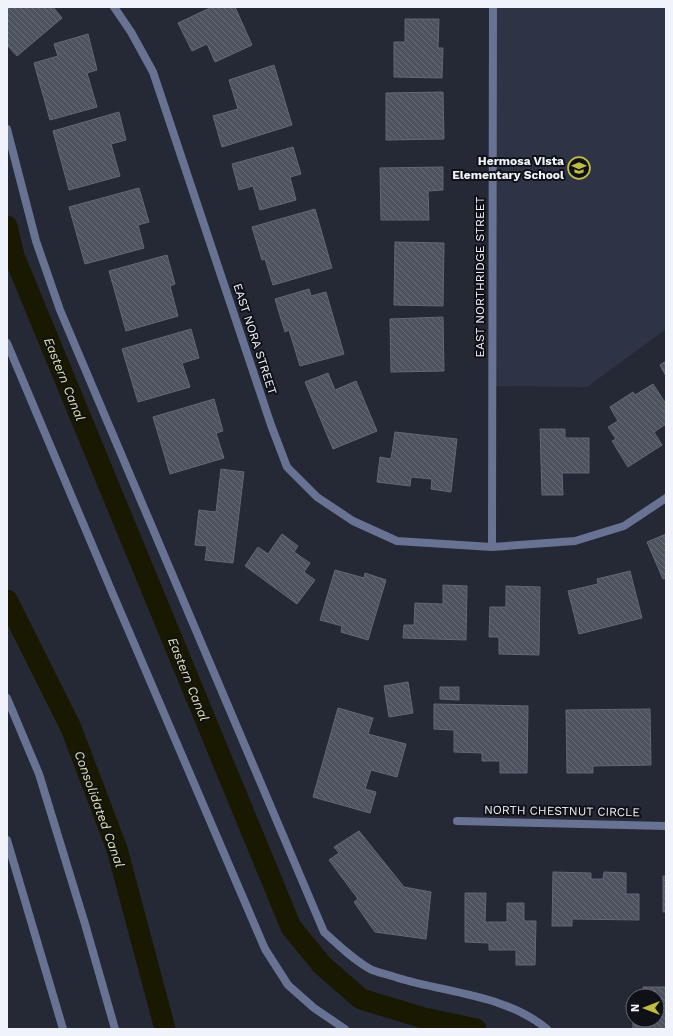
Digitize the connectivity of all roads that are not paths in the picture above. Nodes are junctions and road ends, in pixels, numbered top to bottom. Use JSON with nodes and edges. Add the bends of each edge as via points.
{"nodes":[{"id":1,"x":114,"y":7,"type":"edge"},
{"id":2,"x":493,"y":7,"type":"edge"},
{"id":3,"x":7,"y":129,"type":"edge"},
{"id":4,"x":7,"y":343,"type":"edge"},
{"id":5,"x":666,"y":498,"type":"edge"},
{"id":6,"x":492,"y":547,"type":"junction"},
{"id":7,"x":7,"y":698,"type":"edge"},
{"id":8,"x":457,"y":821,"type":"dead end"},
{"id":9,"x":666,"y":826,"type":"edge"},
{"id":10,"x":7,"y":840,"type":"edge"},
{"id":11,"x":63,"y":1029,"type":"edge"},
{"id":12,"x":115,"y":1029,"type":"edge"},
{"id":13,"x":345,"y":1029,"type":"edge"},
{"id":14,"x":547,"y":1029,"type":"edge"}],
"edges":[{"from":1,"to":6,"type":"street","name":"EAST NORA STREET","via":[[153,72],[287,467],[317,497],[353,522],[397,541]]},
{"from":2,"to":6,"type":"street","name":"EAST NORTHRIDGE STREET"},
{"from":3,"to":14,"type":"street","via":[[36,241],[60,310],[324,932],[372,970],[505,1004]]},
{"from":4,"to":13,"type":"street","via":[[265,949],[288,985],[314,1008]]},
{"from":5,"to":6,"type":"street","name":"EAST NORA STREET","via":[[624,526],[575,541]]},
{"from":7,"to":12,"type":"street","via":[[39,774]]},
{"from":8,"to":9,"type":"street","name":"NORTH CHESTNUT CIRCLE"},
{"from":10,"to":11,"type":"street"}]}
